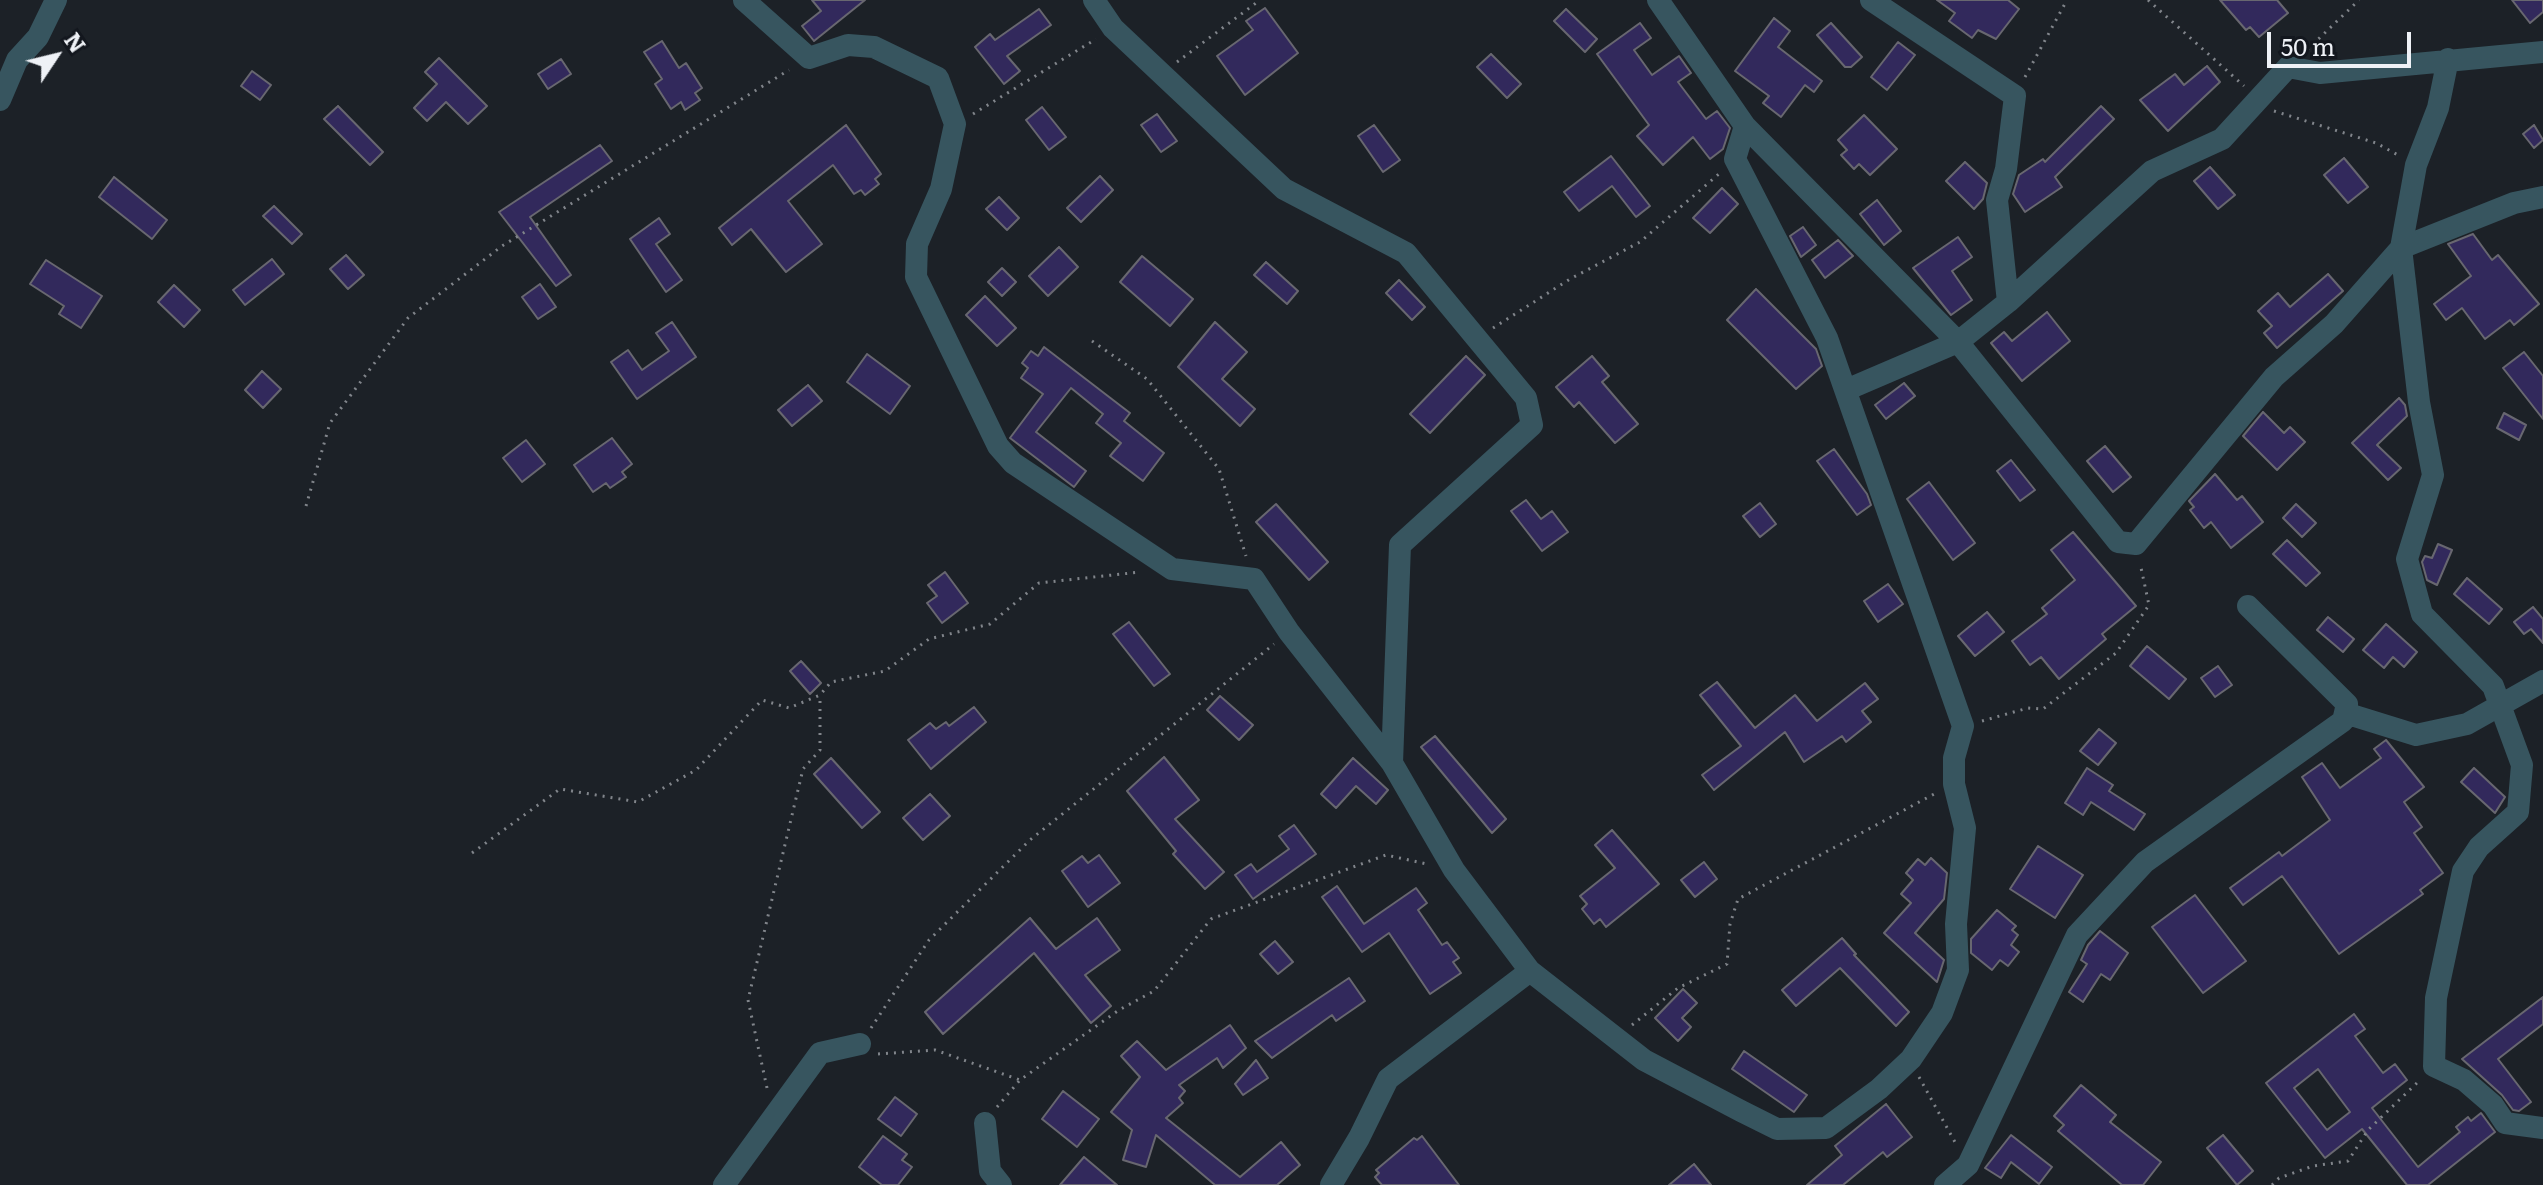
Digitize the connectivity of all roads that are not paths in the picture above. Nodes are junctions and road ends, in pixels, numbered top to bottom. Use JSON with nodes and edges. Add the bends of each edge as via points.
{"nodes":[{"id":1,"x":56,"y":0,"type":"edge"},
{"id":2,"x":744,"y":0,"type":"edge"},
{"id":3,"x":1094,"y":0,"type":"edge"},
{"id":4,"x":1658,"y":0,"type":"edge"},
{"id":5,"x":1871,"y":0,"type":"edge"},
{"id":6,"x":2543,"y":52,"type":"edge"},
{"id":7,"x":2448,"y":59,"type":"junction"},
{"id":8,"x":0,"y":100,"type":"edge"},
{"id":9,"x":1745,"y":126,"type":"junction"},
{"id":10,"x":2543,"y":197,"type":"edge"},
{"id":11,"x":2401,"y":248,"type":"junction"},
{"id":12,"x":2008,"y":302,"type":"junction"},
{"id":13,"x":1958,"y":342,"type":"junction"},
{"id":14,"x":1846,"y":390,"type":"junction"},
{"id":15,"x":2248,"y":606,"type":"dead end"},
{"id":16,"x":2543,"y":681,"type":"edge"},
{"id":17,"x":2499,"y":708,"type":"junction"},
{"id":18,"x":2345,"y":713,"type":"junction"},
{"id":19,"x":1392,"y":763,"type":"junction"},
{"id":20,"x":1530,"y":971,"type":"junction"},
{"id":21,"x":860,"y":1044,"type":"road end"},
{"id":22,"x":985,"y":1123,"type":"road end"},
{"id":23,"x":2543,"y":1128,"type":"edge"},
{"id":24,"x":724,"y":1185,"type":"edge"},
{"id":25,"x":1001,"y":1185,"type":"edge"},
{"id":26,"x":1331,"y":1185,"type":"edge"},
{"id":27,"x":1945,"y":1185,"type":"edge"}],
"edges":[{"from":1,"to":8,"type":"street","via":[[38,37],[17,60]]},
{"from":2,"to":19,"type":"street","via":[[809,58],[848,45],[874,47],[938,78],[955,124],[941,189],[917,244],[916,277],[998,446],[1013,463],[1172,569],[1254,579]]},
{"from":3,"to":19,"type":"street","via":[[1113,28],[1284,189],[1406,253],[1526,398],[1532,425],[1400,545]]},
{"from":4,"to":9,"type":"street"},
{"from":5,"to":12,"type":"street","via":[[2015,96],[1997,200]]},
{"from":6,"to":7,"type":"street"},
{"from":7,"to":11,"type":"street","via":[[2438,108],[2416,165]]},
{"from":7,"to":12,"type":"street","via":[[2320,73],[2288,67],[2222,139],[2152,171]]},
{"from":9,"to":13,"type":"street"},
{"from":9,"to":14,"type":"street","via":[[1735,159],[1827,338]]},
{"from":10,"to":11,"type":"street","via":[[2514,203]]},
{"from":11,"to":13,"type":"street","via":[[2334,324],[2274,377],[2136,544],[2118,542]]},
{"from":11,"to":17,"type":"street","via":[[2433,475],[2407,559],[2422,614],[2493,686]]},
{"from":12,"to":13,"type":"street"},
{"from":13,"to":14,"type":"street"},
{"from":14,"to":20,"type":"street","via":[[1963,726],[1954,758],[1954,784],[1965,828],[1956,924],[1958,970],[1942,1013],[1911,1059],[1826,1128],[1777,1129],[1644,1060]]},
{"from":15,"to":18,"type":"street","via":[[2347,704]]},
{"from":16,"to":17,"type":"street"},
{"from":17,"to":18,"type":"street","via":[[2467,724],[2416,735]]},
{"from":17,"to":23,"type":"street","via":[[2522,765],[2518,812],[2479,847],[2463,871],[2436,998],[2434,1066],[2464,1080],[2505,1123]]},
{"from":18,"to":27,"type":"street","via":[[2343,721],[2145,862],[2077,935],[1968,1165]]},
{"from":19,"to":20,"type":"street","via":[[1454,870]]},
{"from":20,"to":26,"type":"street","via":[[1388,1079]]},
{"from":21,"to":24,"type":"street","via":[[820,1053]]},
{"from":22,"to":25,"type":"street","via":[[990,1171]]}]}
